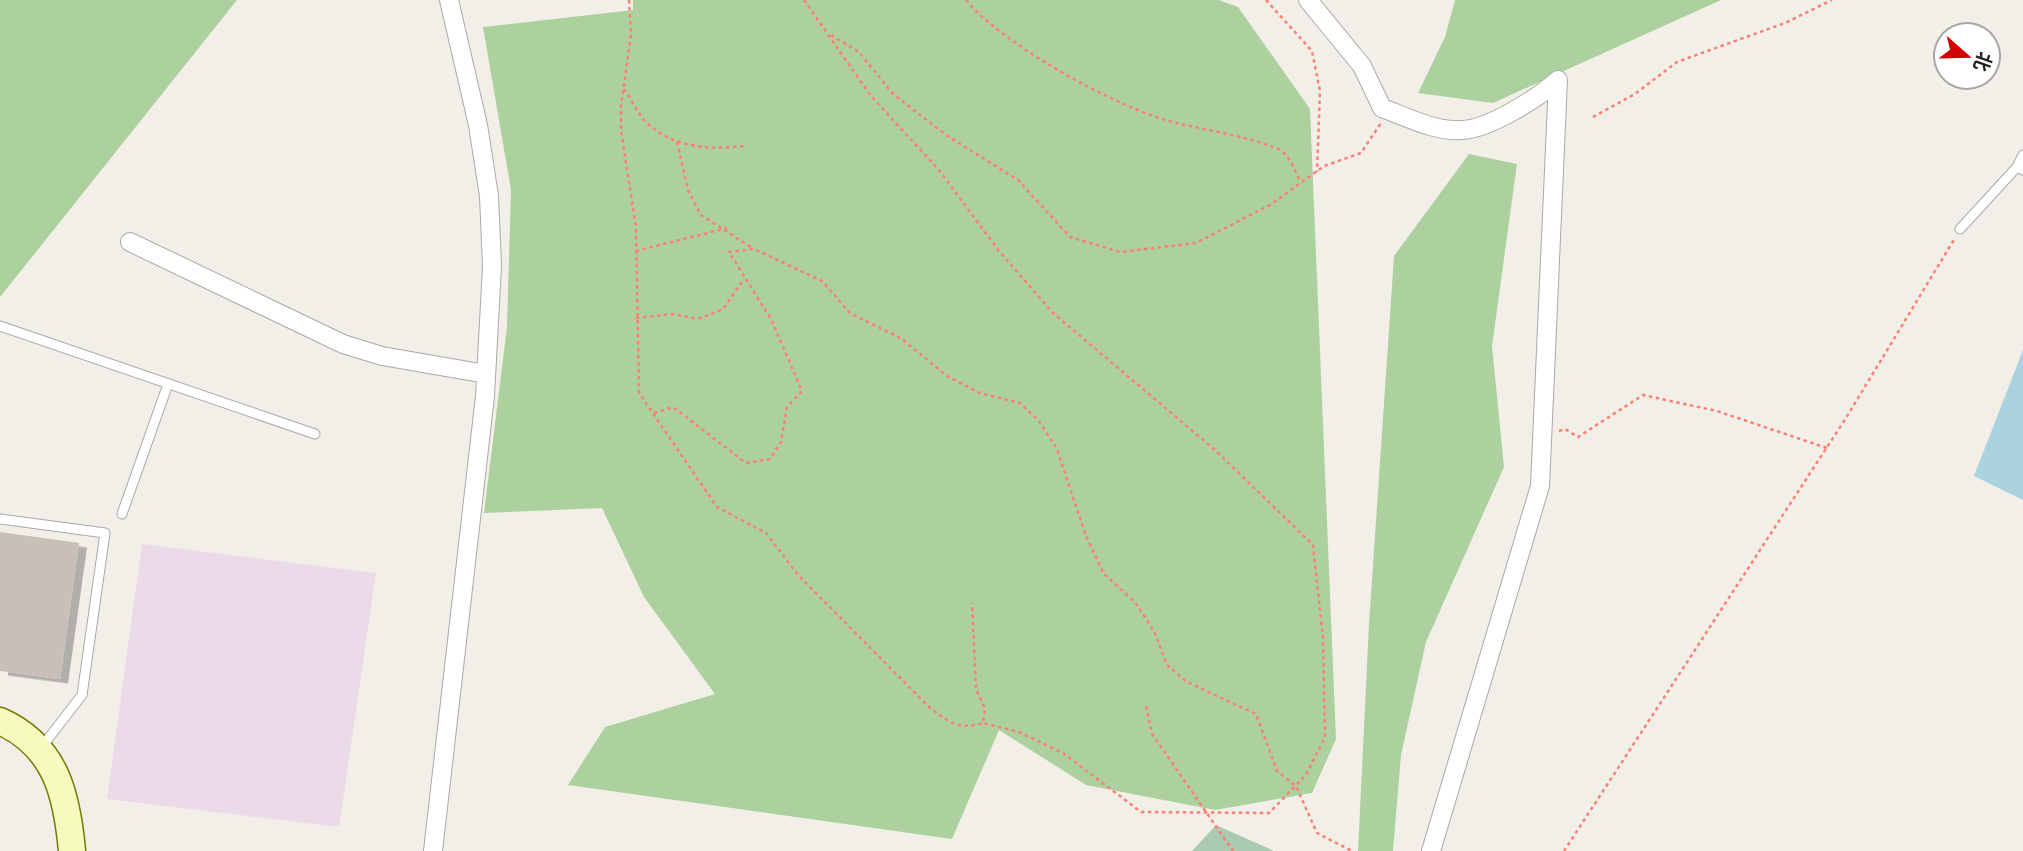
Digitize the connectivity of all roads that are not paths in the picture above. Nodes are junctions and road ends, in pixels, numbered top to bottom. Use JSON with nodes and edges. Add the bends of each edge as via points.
{"nodes":[{"id":1,"x":450,"y":0,"type":"edge"},
{"id":2,"x":1308,"y":0,"type":"edge"},
{"id":3,"x":2023,"y":155,"type":"edge"},
{"id":4,"x":2020,"y":169,"type":"edge"},
{"id":5,"x":1960,"y":229,"type":"road end"},
{"id":6,"x":130,"y":242,"type":"dead end"},
{"id":7,"x":0,"y":326,"type":"edge"},
{"id":8,"x":486,"y":374,"type":"junction"},
{"id":9,"x":168,"y":384,"type":"junction"},
{"id":10,"x":315,"y":434,"type":"dead end"},
{"id":11,"x":122,"y":513,"type":"dead end"},
{"id":12,"x":0,"y":519,"type":"edge"},
{"id":13,"x":0,"y":721,"type":"edge"},
{"id":14,"x":0,"y":734,"type":"edge"},
{"id":15,"x":40,"y":749,"type":"junction"},
{"id":16,"x":62,"y":851,"type":"edge"},
{"id":17,"x":72,"y":851,"type":"edge"},
{"id":18,"x":433,"y":851,"type":"edge"},
{"id":19,"x":1431,"y":851,"type":"edge"}],
"edges":[{"from":1,"to":8,"type":"street","via":[[489,196],[492,266]]},
{"from":2,"to":19,"type":"street","via":[[1363,66],[1382,108],[1433,127],[1464,130],[1536,100],[1559,80],[1540,486]]},
{"from":3,"to":4,"type":"lane"},
{"from":4,"to":5,"type":"lane"},
{"from":6,"to":8,"type":"street","via":[[343,344],[382,356]]},
{"from":7,"to":9,"type":"lane"},
{"from":8,"to":18,"type":"street"},
{"from":9,"to":10,"type":"lane"},
{"from":9,"to":11,"type":"lane"},
{"from":12,"to":15,"type":"lane","via":[[105,533],[82,695]]},
{"from":13,"to":15,"type":"main road"},
{"from":14,"to":16,"type":"main road","via":[[31,755],[45,776],[55,804]]},
{"from":15,"to":17,"type":"main road","via":[[64,792]]}]}
